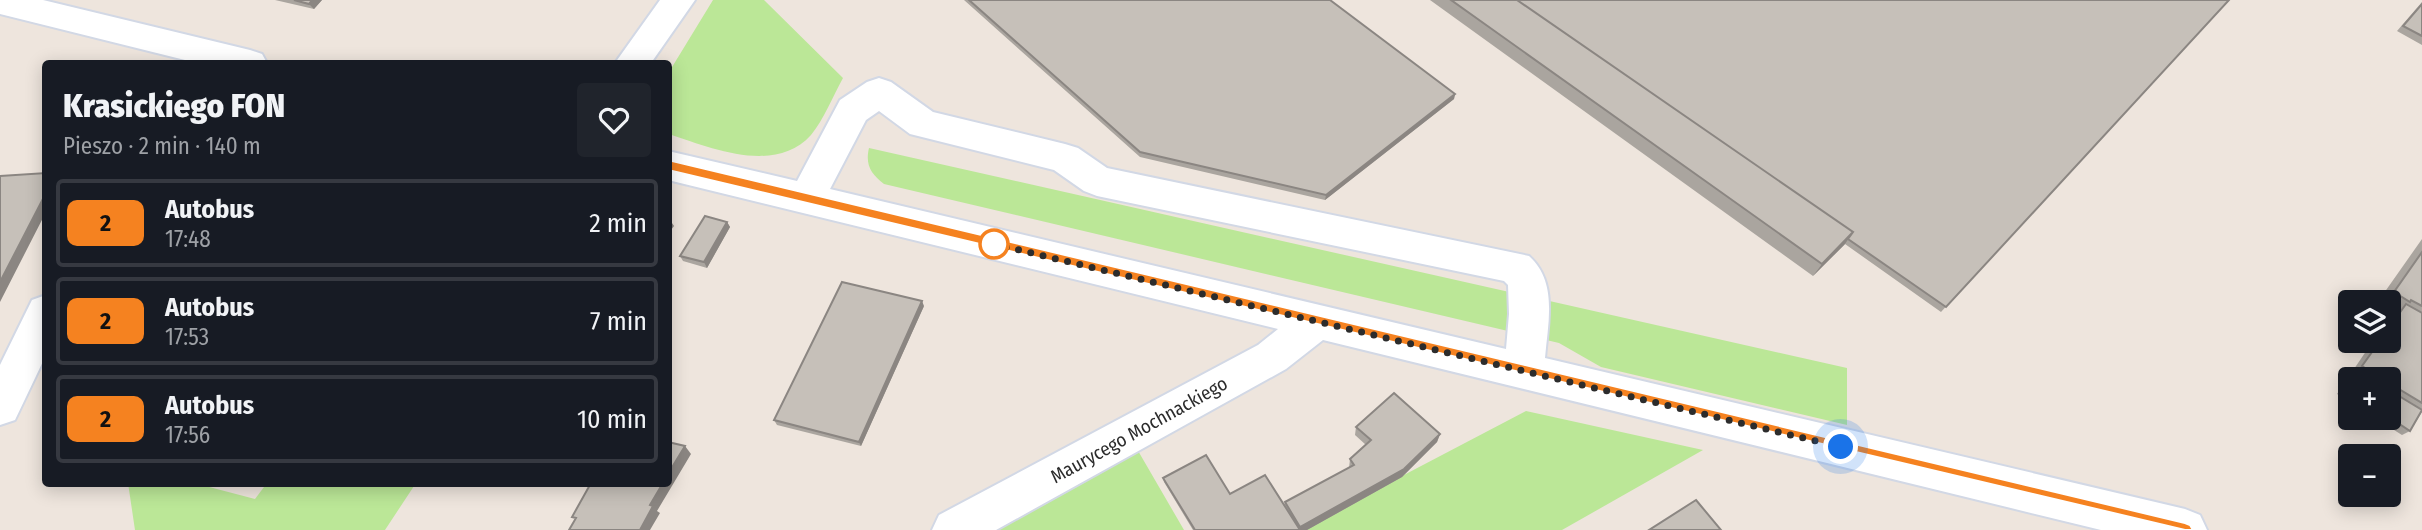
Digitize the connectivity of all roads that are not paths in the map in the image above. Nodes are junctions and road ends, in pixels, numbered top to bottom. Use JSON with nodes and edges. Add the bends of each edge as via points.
{"nodes":[{"id":1,"x":678,"y":0,"type":"edge"},
{"id":2,"x":0,"y":2,"type":"edge"},
{"id":3,"x":185,"y":56,"type":"edge"},
{"id":4,"x":222,"y":60,"type":"edge"},
{"id":5,"x":634,"y":60,"type":"edge"},
{"id":6,"x":672,"y":166,"type":"edge"},
{"id":7,"x":807,"y":197,"type":"junction"},
{"id":8,"x":42,"y":320,"type":"edge"},
{"id":9,"x":1318,"y":321,"type":"junction"},
{"id":10,"x":1524,"y":370,"type":"junction"},
{"id":11,"x":0,"y":407,"type":"edge"},
{"id":12,"x":954,"y":530,"type":"edge"},
{"id":13,"x":2185,"y":530,"type":"edge"}],
"edges":[{"from":1,"to":5,"type":"street"},
{"from":2,"to":3,"type":"street"},
{"from":3,"to":4,"type":"street"},
{"from":6,"to":7,"type":"street"},
{"from":7,"to":9,"type":"street"},
{"from":7,"to":10,"type":"street","via":[[853,110],[879,92],[923,124],[1065,158],[1097,181],[1515,267],[1527,278]]},
{"from":8,"to":11,"type":"street"},
{"from":9,"to":10,"type":"street"},
{"from":9,"to":12,"type":"street","name":"Maurycego Mochnackiego","via":[[1272,357]]},
{"from":10,"to":13,"type":"street"}]}
